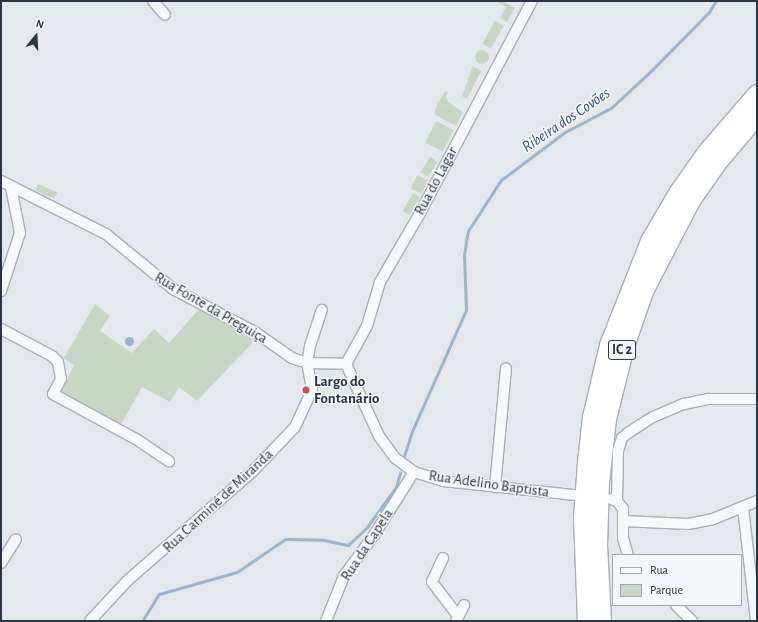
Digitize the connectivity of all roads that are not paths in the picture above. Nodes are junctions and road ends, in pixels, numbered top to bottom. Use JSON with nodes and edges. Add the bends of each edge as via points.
{"nodes":[{"id":1,"x":153,"y":1,"type":"edge"},
{"id":2,"x":532,"y":1,"type":"edge"},
{"id":3,"x":165,"y":15,"type":"dead end"},
{"id":4,"x":757,"y":94,"type":"edge"},
{"id":5,"x":757,"y":114,"type":"edge"},
{"id":6,"x":1,"y":181,"type":"edge"},
{"id":7,"x":11,"y":187,"type":"junction"},
{"id":8,"x":1,"y":291,"type":"edge"},
{"id":9,"x":322,"y":310,"type":"dead end"},
{"id":10,"x":1,"y":329,"type":"edge"},
{"id":11,"x":307,"y":363,"type":"junction"},
{"id":12,"x":346,"y":364,"type":"junction"},
{"id":13,"x":506,"y":369,"type":"dead end"},
{"id":14,"x":757,"y":399,"type":"edge"},
{"id":15,"x":169,"y":461,"type":"dead end"},
{"id":16,"x":414,"y":472,"type":"junction"},
{"id":17,"x":495,"y":487,"type":"junction"},
{"id":18,"x":575,"y":495,"type":"dead end"},
{"id":19,"x":757,"y":501,"type":"edge"},
{"id":20,"x":743,"y":507,"type":"junction"},
{"id":21,"x":623,"y":521,"type":"junction"},
{"id":22,"x":16,"y":539,"type":"dead end"},
{"id":23,"x":628,"y":554,"type":"edge"},
{"id":24,"x":443,"y":558,"type":"dead end"},
{"id":25,"x":1,"y":563,"type":"edge"},
{"id":26,"x":464,"y":605,"type":"dead end"},
{"id":27,"x":677,"y":606,"type":"edge"},
{"id":28,"x":457,"y":619,"type":"edge"},
{"id":29,"x":90,"y":621,"type":"edge"},
{"id":30,"x":326,"y":621,"type":"edge"},
{"id":31,"x":587,"y":621,"type":"edge"},
{"id":32,"x":601,"y":621,"type":"edge"},
{"id":33,"x":692,"y":621,"type":"edge"},
{"id":34,"x":756,"y":621,"type":"edge"}],
"edges":[{"from":1,"to":3,"type":"street"},
{"from":2,"to":12,"type":"street","name":"Rua do Lagar","via":[[380,282],[367,326]]},
{"from":4,"to":31,"type":"highway","number":"IC 2","via":[[710,147],[678,193],[650,241],[609,345],[592,417],[586,462],[583,517]]},
{"from":5,"to":32,"type":"highway","number":"IC 2","via":[[718,160],[690,200],[646,285],[624,346],[606,419],[599,482]]},
{"from":6,"to":7,"type":"street","name":"Rua Fonte da Preguiça"},
{"from":7,"to":8,"type":"street","via":[[20,233]]},
{"from":7,"to":11,"type":"street","name":"Rua Fonte da Preguiça","via":[[106,234],[173,289],[255,332],[292,358]]},
{"from":9,"to":11,"type":"street"},
{"from":10,"to":15,"type":"street","via":[[52,356],[58,362],[61,379],[54,394],[136,439]]},
{"from":11,"to":12,"type":"street","name":"Rua Fonte da Preguiça"},
{"from":11,"to":29,"type":"street","name":"Rua Carminé de Miranda","via":[[312,390],[295,427],[253,471],[127,581]]},
{"from":12,"to":16,"type":"street","name":"Rua Adelino Baptista","via":[[378,436],[395,458]]},
{"from":13,"to":17,"type":"street"},
{"from":14,"to":21,"type":"street","via":[[708,399],[684,404],[653,418],[622,438],[618,451],[614,500],[623,509]]},
{"from":16,"to":17,"type":"street","name":"Rua Adelino Baptista","via":[[443,481]]},
{"from":16,"to":30,"type":"street","name":"Rua da Capela","via":[[344,576]]},
{"from":17,"to":18,"type":"street","name":"Rua Adelino Baptista"},
{"from":19,"to":20,"type":"street"},
{"from":20,"to":21,"type":"street","via":[[713,519],[688,524]]},
{"from":20,"to":34,"type":"street"},
{"from":21,"to":23,"type":"street","via":[[623,538]]},
{"from":22,"to":25,"type":"street"},
{"from":24,"to":28,"type":"street","via":[[432,582]]},
{"from":26,"to":28,"type":"street"},
{"from":27,"to":33,"type":"street"}]}
